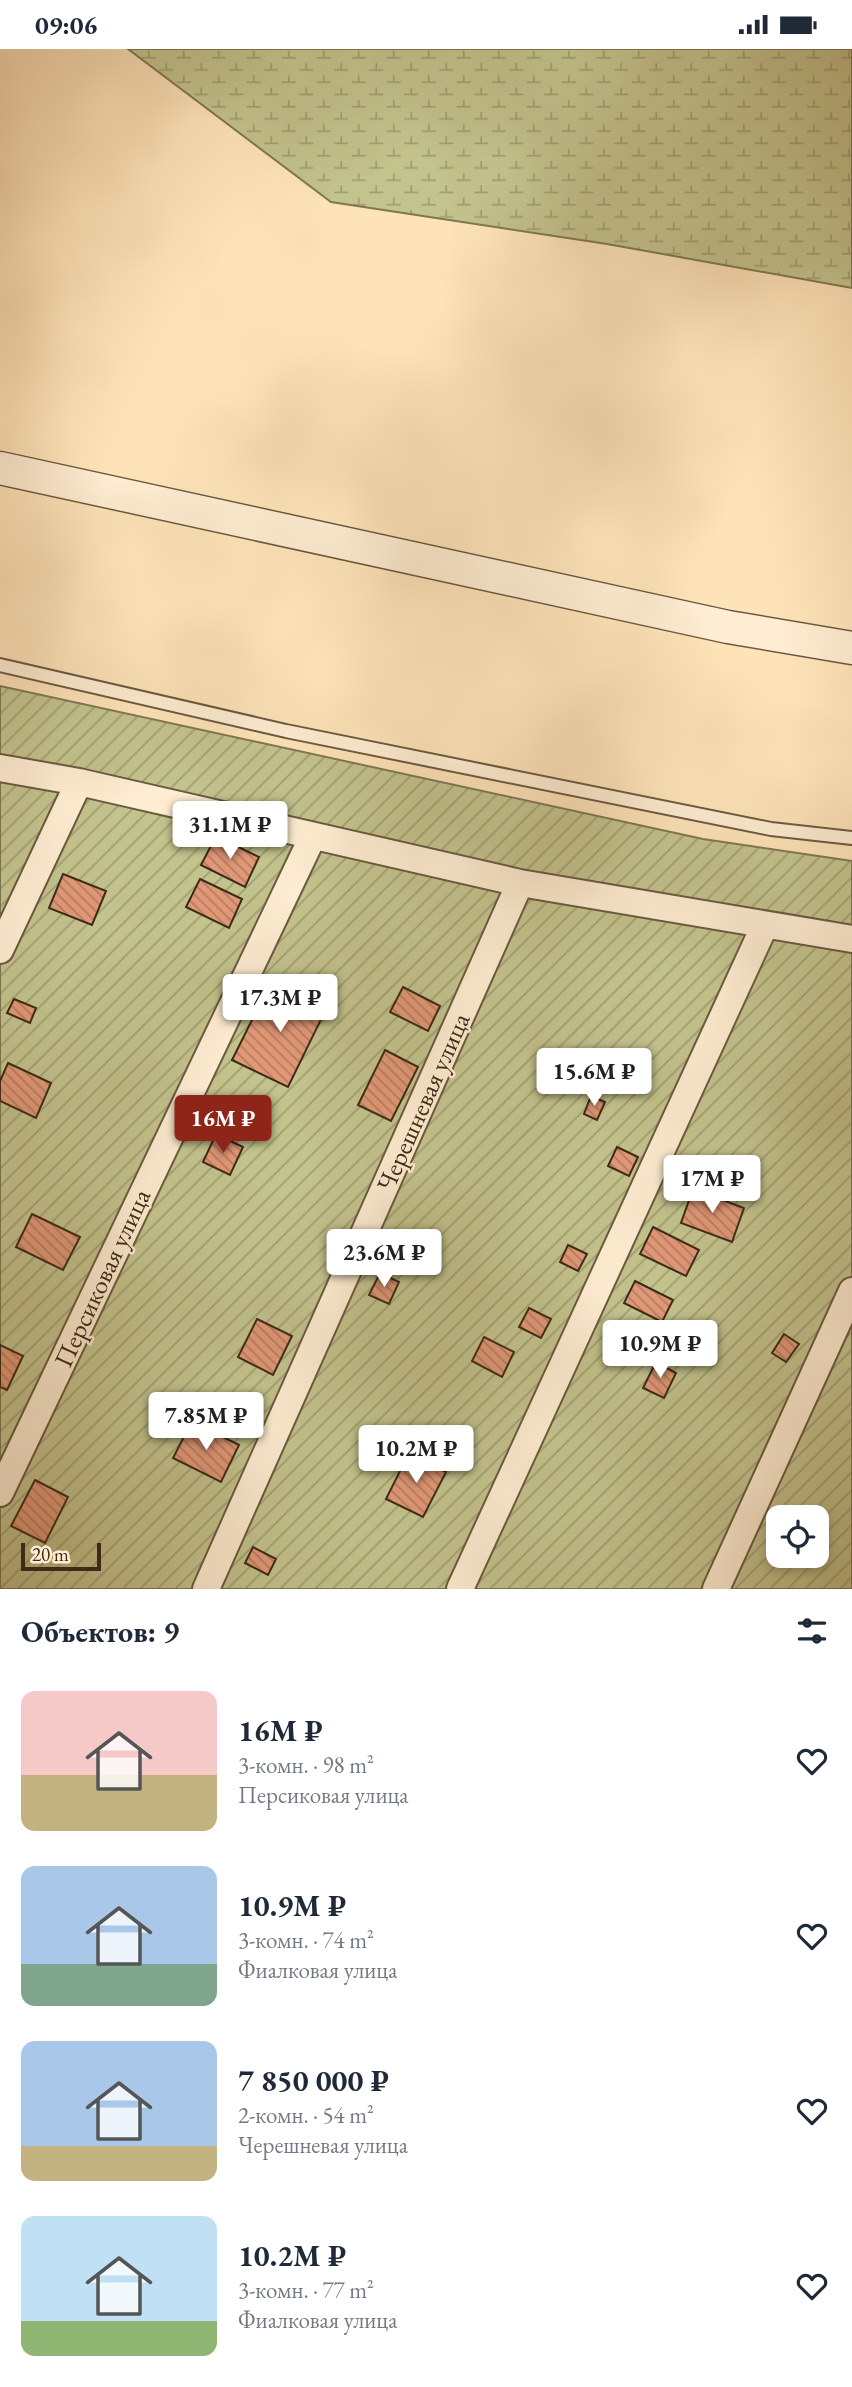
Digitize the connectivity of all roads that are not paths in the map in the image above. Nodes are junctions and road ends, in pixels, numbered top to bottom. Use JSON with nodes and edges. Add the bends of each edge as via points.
{"nodes":[{"id":1,"x":0,"y":467,"type":"edge"},
{"id":2,"x":852,"y":648,"type":"edge"},
{"id":3,"x":0,"y":664,"type":"edge"},
{"id":4,"x":0,"y":768,"type":"edge"},
{"id":5,"x":79,"y":782,"type":"junction"},
{"id":6,"x":313,"y":836,"type":"junction"},
{"id":7,"x":852,"y":838,"type":"edge"},
{"id":8,"x":520,"y":883,"type":"junction"},
{"id":9,"x":764,"y":927,"type":"junction"},
{"id":10,"x":852,"y":940,"type":"edge"},
{"id":11,"x":0,"y":950,"type":"edge"},
{"id":12,"x":852,"y":1291,"type":"edge"},
{"id":13,"x":0,"y":1493,"type":"edge"},
{"id":14,"x":206,"y":1589,"type":"edge"},
{"id":15,"x":460,"y":1589,"type":"edge"},
{"id":16,"x":716,"y":1589,"type":"edge"}],
"edges":[{"from":1,"to":2,"type":"street","via":[[728,627]]},
{"from":3,"to":7,"type":"lane","via":[[286,731],[771,829]]},
{"from":4,"to":5,"type":"street"},
{"from":5,"to":6,"type":"street"},
{"from":5,"to":11,"type":"street"},
{"from":6,"to":8,"type":"street"},
{"from":6,"to":13,"type":"street","name":"Персиковая улица"},
{"from":8,"to":9,"type":"street"},
{"from":8,"to":14,"type":"street","name":"Черешневая улица"},
{"from":9,"to":10,"type":"street"},
{"from":9,"to":15,"type":"street"},
{"from":12,"to":16,"type":"street"}]}
